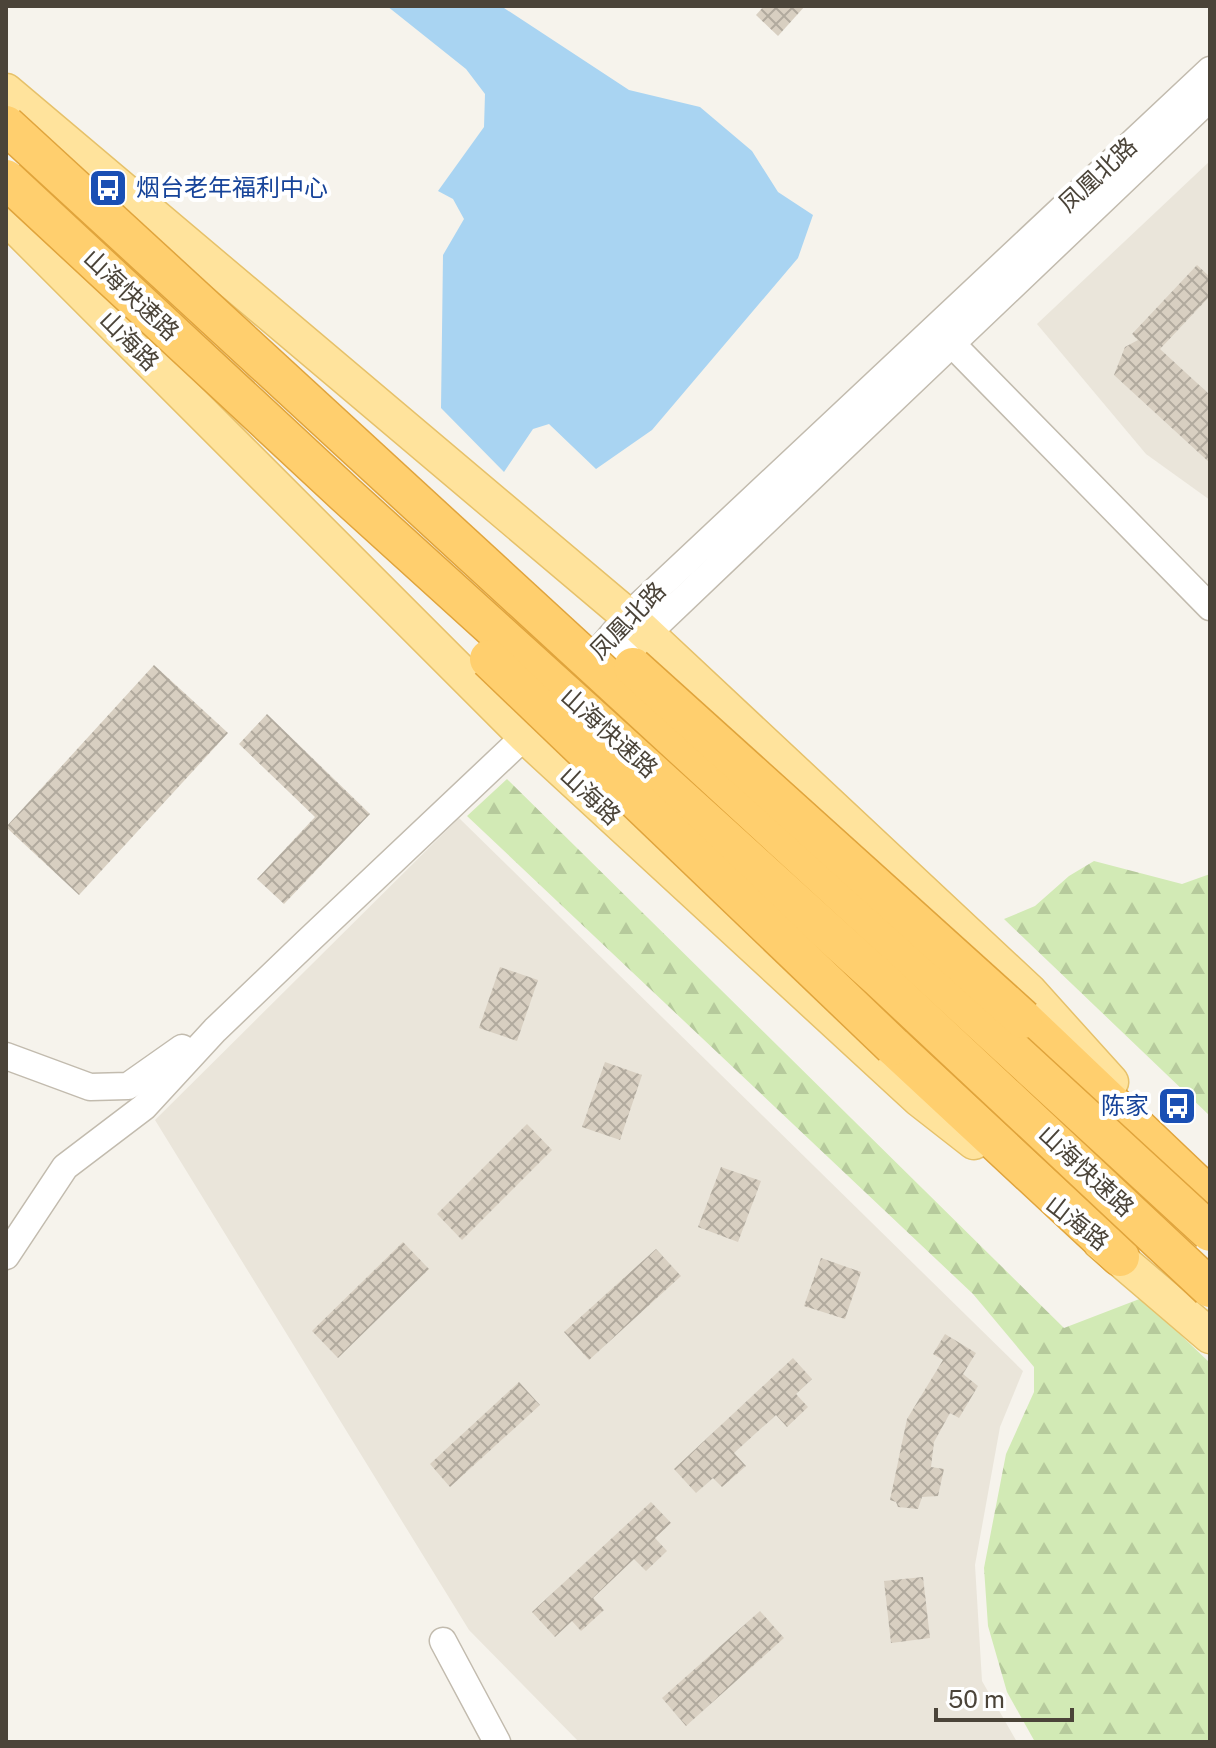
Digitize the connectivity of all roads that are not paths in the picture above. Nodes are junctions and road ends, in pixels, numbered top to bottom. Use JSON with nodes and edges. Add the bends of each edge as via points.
{"nodes":[{"id":1,"x":1210,"y":70,"type":"edge"},
{"id":2,"x":6,"y":91,"type":"edge"},
{"id":3,"x":1210,"y":98,"type":"edge"},
{"id":4,"x":6,"y":125,"type":"edge"},
{"id":5,"x":6,"y":180,"type":"edge"},
{"id":6,"x":6,"y":217,"type":"edge"},
{"id":7,"x":223,"y":325,"type":"junction"},
{"id":8,"x":952,"y":344,"type":"junction"},
{"id":9,"x":1210,"y":607,"type":"edge"},
{"id":10,"x":638,"y":625,"type":"junction"},
{"id":11,"x":525,"y":736,"type":"junction"},
{"id":12,"x":307,"y":942,"type":"junction"},
{"id":13,"x":6,"y":1056,"type":"edge"},
{"id":14,"x":1210,"y":1195,"type":"edge"},
{"id":15,"x":1210,"y":1232,"type":"edge"},
{"id":16,"x":6,"y":1256,"type":"edge"},
{"id":17,"x":1120,"y":1257,"type":"junction"},
{"id":18,"x":1210,"y":1288,"type":"edge"},
{"id":19,"x":1210,"y":1336,"type":"edge"},
{"id":20,"x":443,"y":1641,"type":"dead end"},
{"id":21,"x":497,"y":1742,"type":"edge"}],
"edges":[{"from":1,"to":10,"type":"street","name":"凤凰北路"},
{"from":2,"to":10,"type":"main road"},
{"from":3,"to":8,"type":"street","name":"凤凰北路"},
{"from":4,"to":7,"type":"highway","name":"山海快速路","bridge":true},
{"from":5,"to":17,"type":"highway","bridge":true,"via":[[248,431]]},
{"from":5,"to":18,"type":"highway","name":"山海快速路","bridge":true},
{"from":6,"to":11,"type":"main road","name":"山海路"},
{"from":7,"to":14,"type":"highway","bridge":true,"via":[[415,471],[1023,1019]]},
{"from":7,"to":15,"type":"highway","name":"山海快速路","bridge":true},
{"from":8,"to":9,"type":"street"},
{"from":8,"to":10,"type":"street","name":"凤凰北路"},
{"from":10,"to":11,"type":"street","name":"凤凰北路"},
{"from":10,"to":14,"type":"main road","via":[[1029,991]]},
{"from":11,"to":12,"type":"street","name":"凤凰北路"},
{"from":11,"to":17,"type":"main road","name":"山海路","via":[[919,1099]]},
{"from":12,"to":13,"type":"street","via":[[238,993],[178,1052],[128,1086],[90,1087]]},
{"from":12,"to":16,"type":"street","via":[[144,1107],[65,1167]]},
{"from":17,"to":19,"type":"main road","name":"山海路"},
{"from":20,"to":21,"type":"street"}]}
